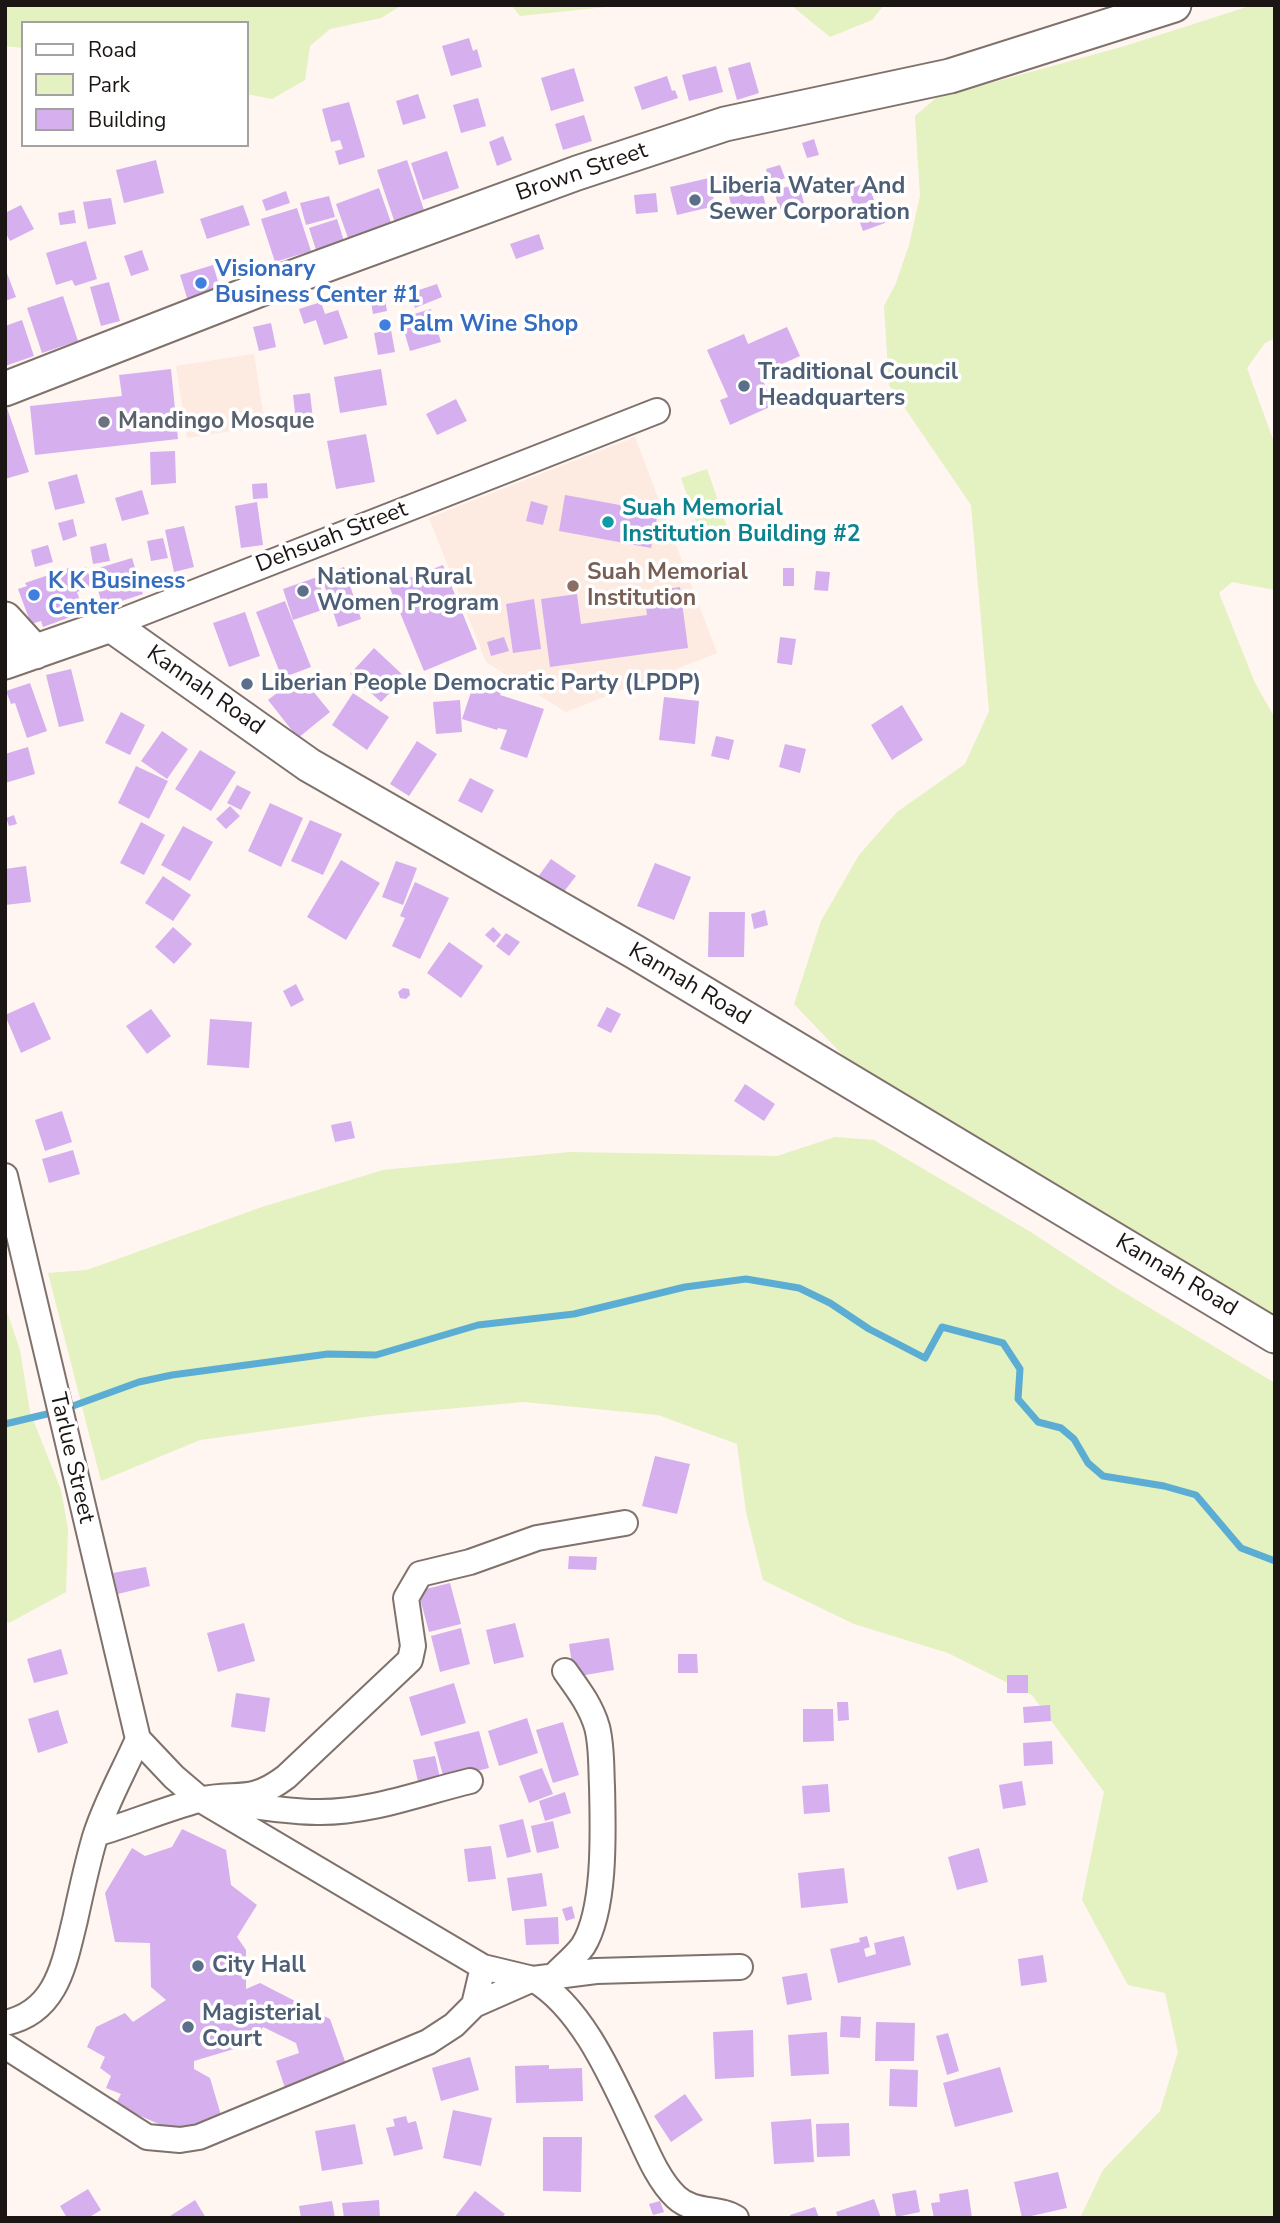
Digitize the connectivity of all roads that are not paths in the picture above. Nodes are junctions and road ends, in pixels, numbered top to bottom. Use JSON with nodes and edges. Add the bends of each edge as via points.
{"nodes":[{"id":1,"x":1174,"y":5,"type":"edge"},
{"id":2,"x":5,"y":389,"type":"edge"},
{"id":3,"x":657,"y":411,"type":"dead end"},
{"id":4,"x":5,"y":619,"type":"edge"},
{"id":5,"x":111,"y":625,"type":"junction"},
{"id":6,"x":20,"y":657,"type":"edge"},
{"id":7,"x":5,"y":1176,"type":"edge"},
{"id":8,"x":1275,"y":1336,"type":"edge"},
{"id":9,"x":625,"y":1523,"type":"dead end"},
{"id":10,"x":565,"y":1671,"type":"dead end"},
{"id":11,"x":138,"y":1739,"type":"junction"},
{"id":12,"x":470,"y":1781,"type":"dead end"},
{"id":13,"x":201,"y":1800,"type":"junction"},
{"id":14,"x":96,"y":1834,"type":"junction"},
{"id":15,"x":740,"y":1967,"type":"dead end"},
{"id":16,"x":484,"y":1968,"type":"junction"},
{"id":17,"x":543,"y":1978,"type":"junction"},
{"id":18,"x":474,"y":2006,"type":"junction"},
{"id":19,"x":5,"y":2023,"type":"edge"},
{"id":20,"x":5,"y":2046,"type":"edge"},
{"id":21,"x":736,"y":2218,"type":"edge"}],
"edges":[{"from":1,"to":2,"type":"street","name":"Brown Street","via":[[950,76],[725,124],[274,284]]},
{"from":3,"to":5,"type":"street","name":"Dehsuah Street"},
{"from":4,"to":6,"type":"street"},
{"from":5,"to":6,"type":"street","name":"Dehsuah Street"},
{"from":5,"to":8,"type":"street","name":"Kannah Road","via":[[309,765],[635,952]]},
{"from":7,"to":11,"type":"street","name":"Tarlue Street"},
{"from":9,"to":13,"type":"street","via":[[537,1538],[420,1574],[406,1598],[410,1660],[307,1760],[269,1790]]},
{"from":10,"to":17,"type":"street","via":[[587,1702],[600,1742],[600,1882],[583,1946]]},
{"from":11,"to":13,"type":"street"},
{"from":11,"to":14,"type":"street"},
{"from":12,"to":13,"type":"street","via":[[386,1804],[316,1812]]},
{"from":13,"to":14,"type":"street"},
{"from":13,"to":16,"type":"street"},
{"from":14,"to":19,"type":"street","via":[[59,1979],[33,2012]]},
{"from":15,"to":17,"type":"street","via":[[596,1971]]},
{"from":16,"to":17,"type":"street"},
{"from":16,"to":18,"type":"street"},
{"from":17,"to":18,"type":"street"},
{"from":17,"to":21,"type":"street","via":[[578,2019],[650,2158],[676,2197],[690,2206]]},
{"from":18,"to":20,"type":"street","via":[[428,2042],[199,2137],[180,2140],[147,2137]]}]}
